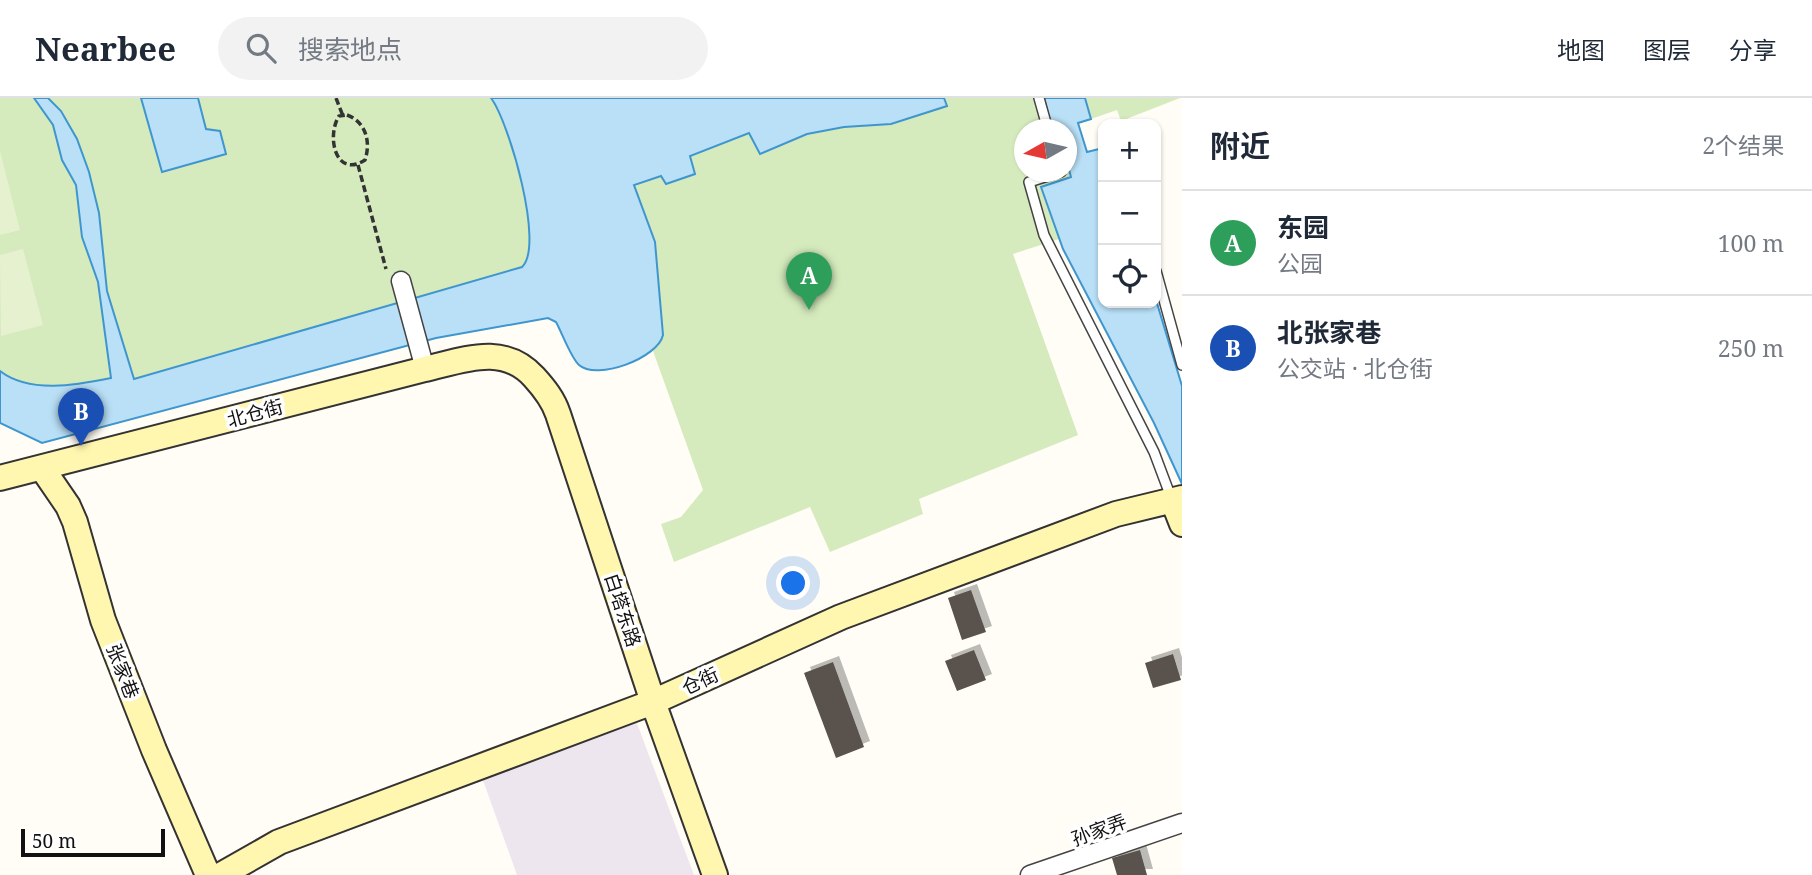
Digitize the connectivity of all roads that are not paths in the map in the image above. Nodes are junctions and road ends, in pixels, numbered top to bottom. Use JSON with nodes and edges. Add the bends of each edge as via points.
{"nodes":[{"id":1,"x":1039,"y":98,"type":"edge"},
{"id":2,"x":1045,"y":119,"type":"edge"},
{"id":3,"x":1029,"y":182,"type":"edge"},
{"id":4,"x":402,"y":286,"type":"dead end"},
{"id":5,"x":1161,"y":289,"type":"edge"},
{"id":6,"x":422,"y":358,"type":"junction"},
{"id":7,"x":512,"y":359,"type":"joint"},
{"id":8,"x":1182,"y":365,"type":"edge"},
{"id":9,"x":42,"y":468,"type":"junction"},
{"id":10,"x":0,"y":478,"type":"edge"},
{"id":11,"x":1179,"y":505,"type":"edge"},
{"id":12,"x":653,"y":702,"type":"junction"},
{"id":13,"x":1182,"y":823,"type":"edge"},
{"id":14,"x":208,"y":875,"type":"edge"},
{"id":15,"x":222,"y":875,"type":"edge"},
{"id":16,"x":715,"y":875,"type":"edge"},
{"id":17,"x":1030,"y":875,"type":"edge"}],
"edges":[{"from":1,"to":2,"type":"lane"},
{"from":3,"to":11,"type":"lane","via":[[1044,235]]},
{"from":4,"to":6,"type":"street"},
{"from":5,"to":8,"type":"lane"},
{"from":6,"to":7,"type":"street","name":"北仓街"},
{"from":6,"to":9,"type":"street","name":"北仓街"},
{"from":7,"to":12,"type":"street","name":"白塔东路","via":[[536,379],[555,405]]},
{"from":9,"to":10,"type":"street","name":"北仓街"},
{"from":9,"to":14,"type":"street","name":"张家巷","via":[[72,514],[103,620]]},
{"from":11,"to":12,"type":"street","name":"仓街","via":[[1116,514],[841,617]]},
{"from":12,"to":15,"type":"street","name":"仓街","via":[[279,842]]},
{"from":12,"to":16,"type":"street","name":"白塔东路"},
{"from":13,"to":17,"type":"street","name":"孙家弄"}]}
